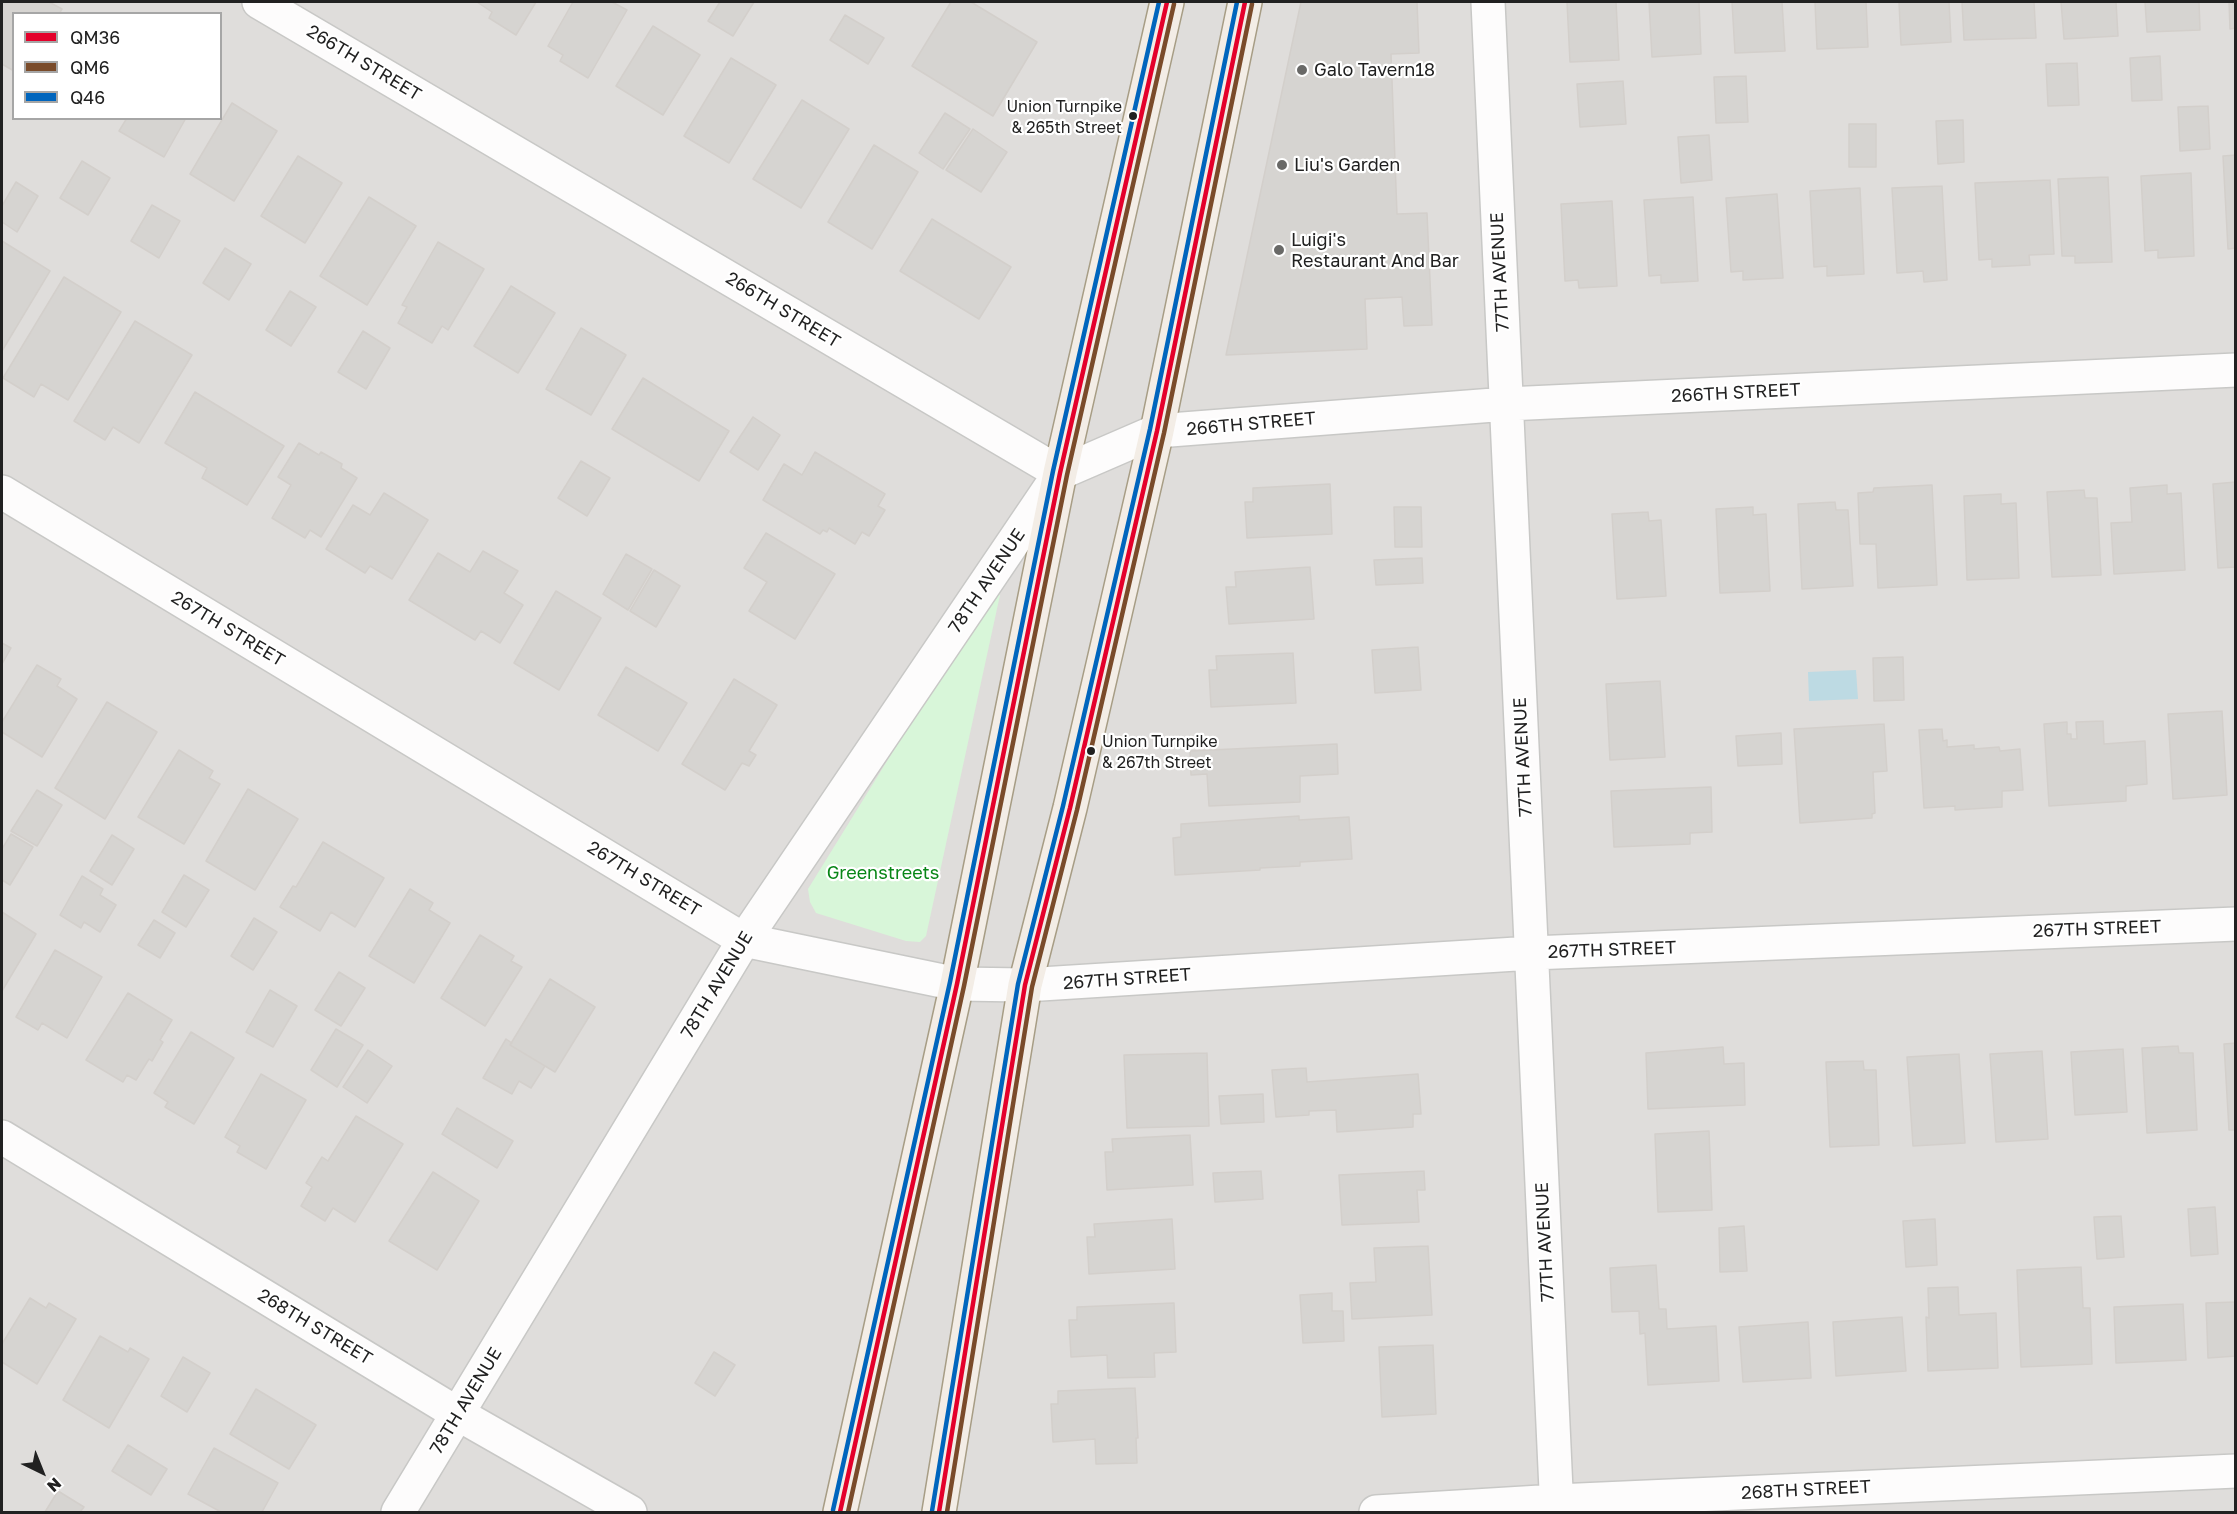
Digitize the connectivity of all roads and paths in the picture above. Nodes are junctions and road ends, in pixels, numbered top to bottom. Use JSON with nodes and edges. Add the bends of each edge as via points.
{"nodes":[{"id":1,"x":259,"y":2,"type":"edge"},
{"id":2,"x":1167,"y":2,"type":"edge"},
{"id":3,"x":1245,"y":2,"type":"edge"},
{"id":4,"x":1488,"y":2,"type":"edge"},
{"id":5,"x":2235,"y":370,"type":"edge"},
{"id":6,"x":1507,"y":404,"type":"junction"},
{"id":7,"x":1158,"y":431,"type":"junction"},
{"id":8,"x":1060,"y":473,"type":"junction"},
{"id":9,"x":2,"y":492,"type":"edge"},
{"id":10,"x":2235,"y":924,"type":"edge"},
{"id":11,"x":744,"y":940,"type":"junction"},
{"id":12,"x":1532,"y":953,"type":"junction"},
{"id":13,"x":957,"y":984,"type":"junction"},
{"id":14,"x":1025,"y":986,"type":"junction"},
{"id":15,"x":2,"y":1137,"type":"edge"},
{"id":16,"x":458,"y":1414,"type":"junction"},
{"id":17,"x":2235,"y":1471,"type":"edge"},
{"id":18,"x":1557,"y":1507,"type":"edge"},
{"id":19,"x":398,"y":1512,"type":"edge"},
{"id":20,"x":630,"y":1512,"type":"edge"},
{"id":21,"x":840,"y":1512,"type":"edge"},
{"id":22,"x":939,"y":1512,"type":"edge"},
{"id":23,"x":1376,"y":1512,"type":"edge"}],
"edges":[{"from":1,"to":8,"type":"street","name":"266TH STREET"},
{"from":2,"to":8,"type":"main road"},
{"from":3,"to":7,"type":"main road"},
{"from":4,"to":6,"type":"street","name":"77TH AVENUE"},
{"from":5,"to":6,"type":"street","name":"266TH STREET"},
{"from":6,"to":7,"type":"street","name":"266TH STREET"},
{"from":6,"to":12,"type":"street","name":"77TH AVENUE"},
{"from":7,"to":8,"type":"street","name":"266TH STREET"},
{"from":7,"to":14,"type":"main road"},
{"from":8,"to":11,"type":"street","name":"78TH AVENUE"},
{"from":8,"to":13,"type":"main road"},
{"from":9,"to":11,"type":"street","name":"267TH STREET"},
{"from":10,"to":12,"type":"street","name":"267TH STREET"},
{"from":11,"to":13,"type":"street","name":"267TH STREET"},
{"from":11,"to":16,"type":"street","name":"78TH AVENUE"},
{"from":12,"to":14,"type":"street","name":"267TH STREET"},
{"from":12,"to":18,"type":"street","name":"77TH AVENUE"},
{"from":13,"to":14,"type":"street","name":"267TH STREET"},
{"from":13,"to":21,"type":"main road"},
{"from":14,"to":22,"type":"main road"},
{"from":15,"to":16,"type":"street","name":"268TH STREET"},
{"from":16,"to":19,"type":"street","name":"78TH AVENUE"},
{"from":16,"to":20,"type":"street","name":"268TH STREET"},
{"from":17,"to":18,"type":"street","name":"268TH STREET"},
{"from":18,"to":23,"type":"street","name":"268TH STREET"}]}
